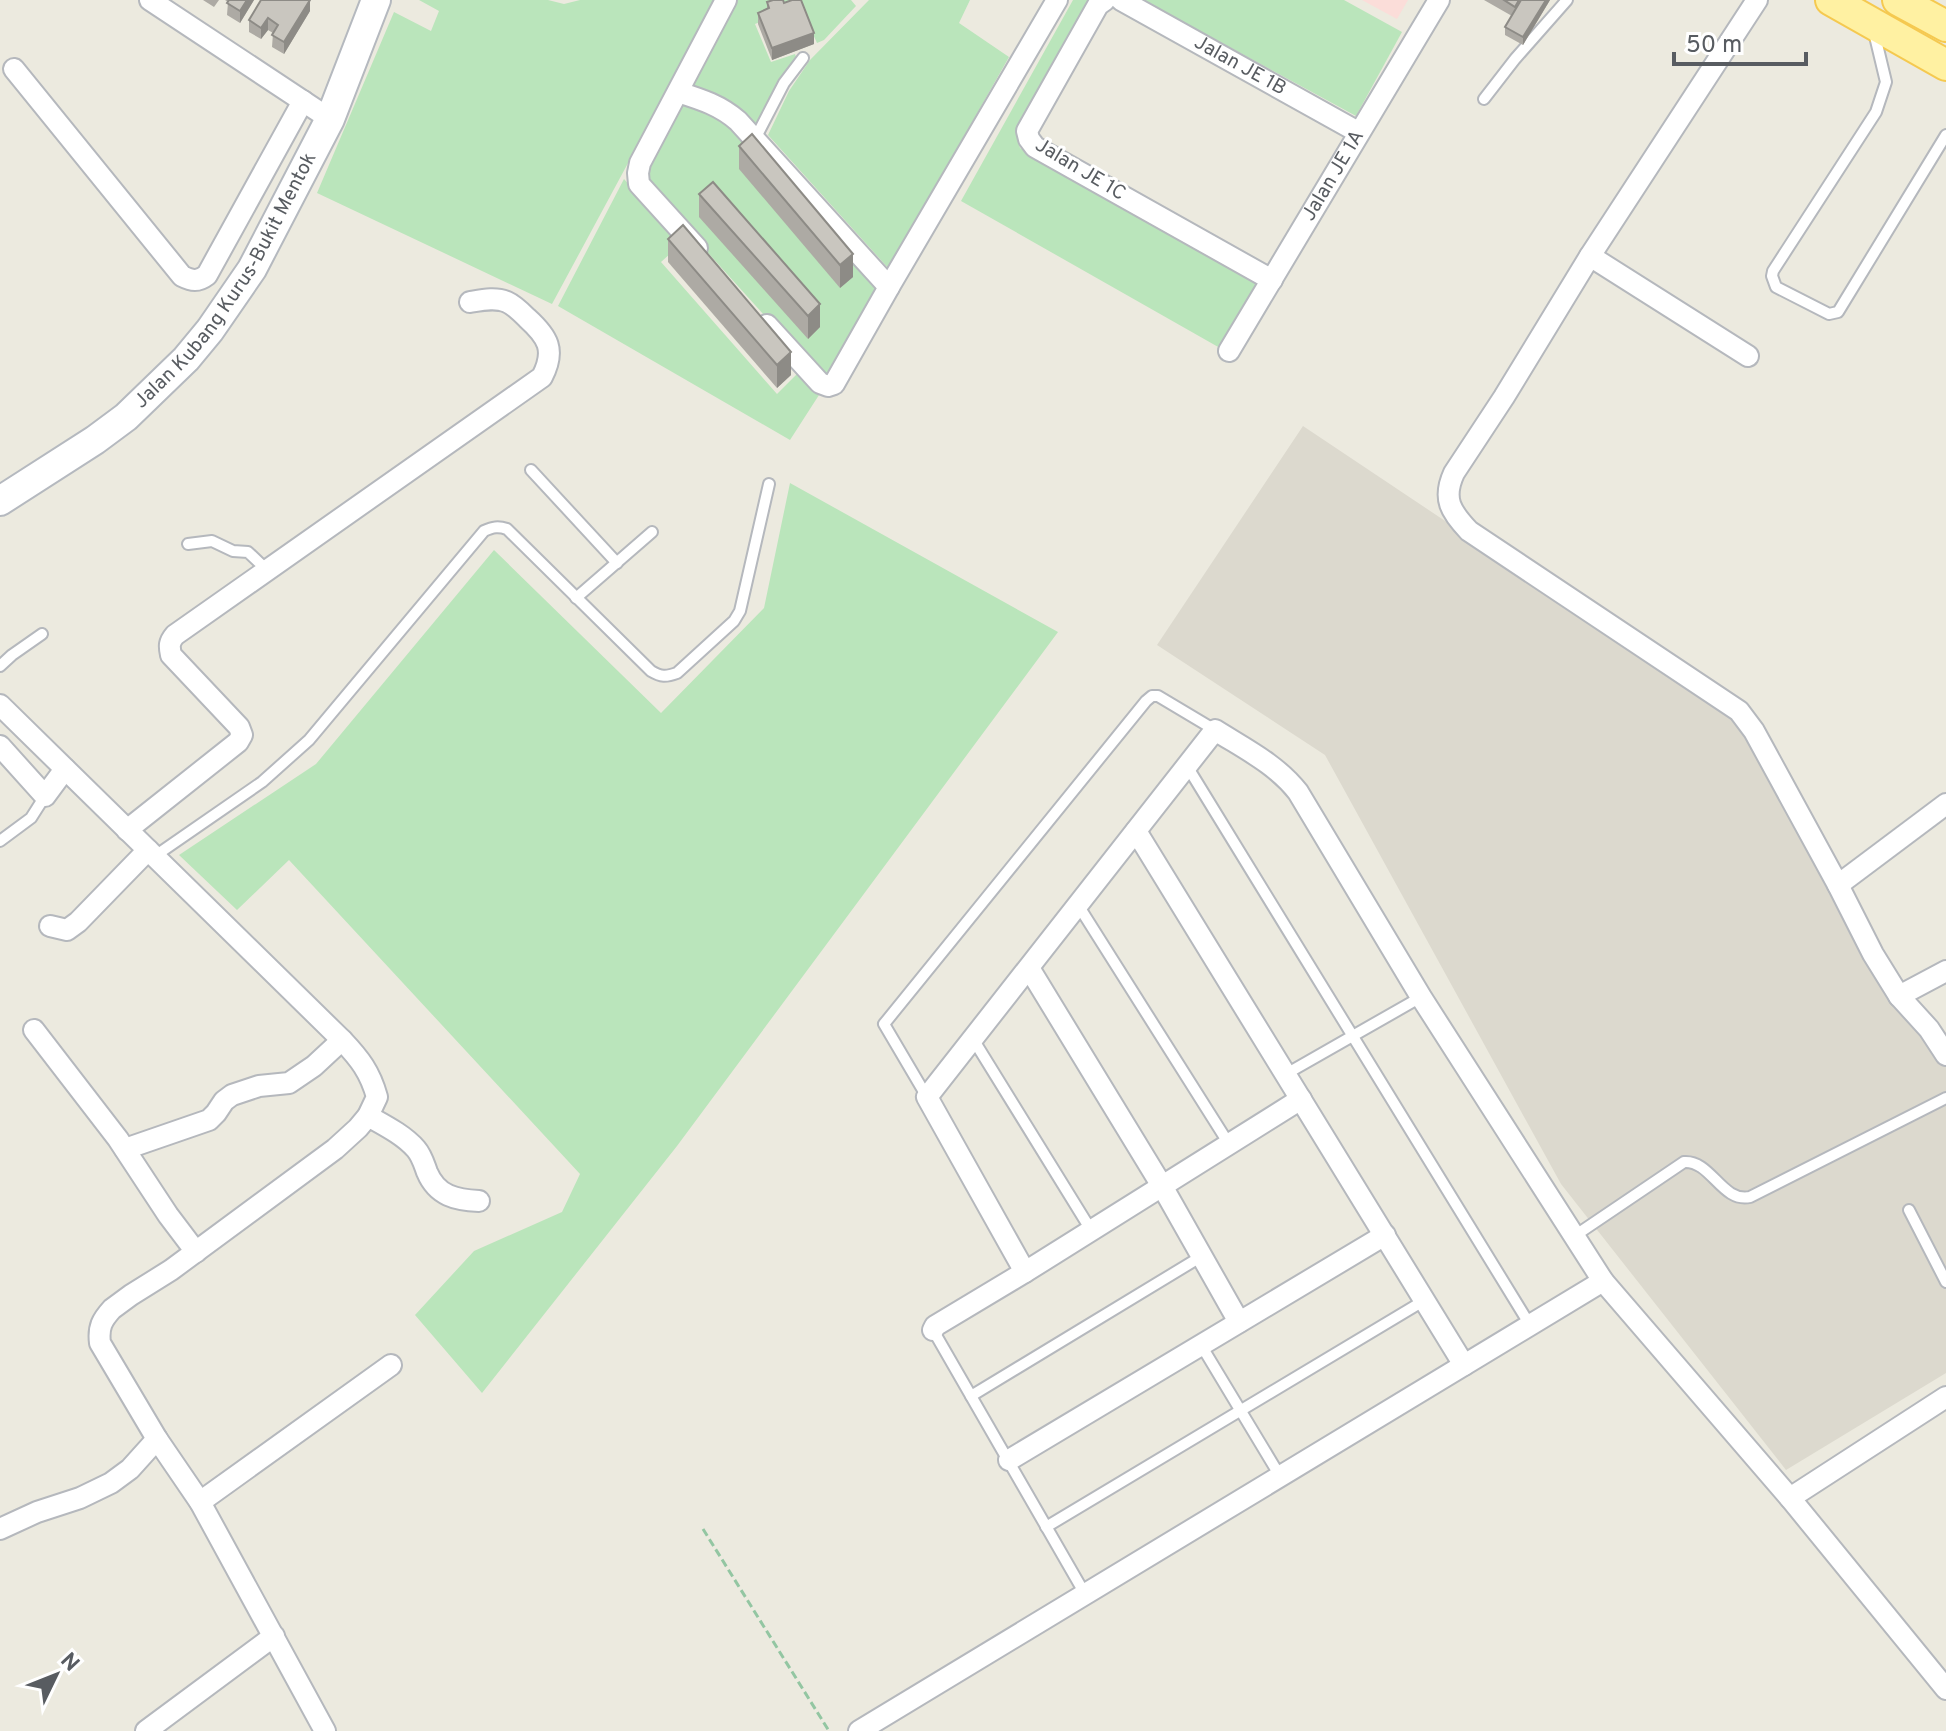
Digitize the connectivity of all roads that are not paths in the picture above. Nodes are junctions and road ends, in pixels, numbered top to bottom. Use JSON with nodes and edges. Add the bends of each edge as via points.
{"nodes":[{"id":1,"x":150,"y":0,"type":"edge"},
{"id":2,"x":376,"y":0,"type":"edge"},
{"id":3,"x":726,"y":0,"type":"edge"},
{"id":4,"x":1105,"y":0,"type":"edge"},
{"id":5,"x":1121,"y":0,"type":"edge"},
{"id":6,"x":1439,"y":0,"type":"edge"},
{"id":7,"x":1567,"y":0,"type":"edge"},
{"id":8,"x":1757,"y":0,"type":"edge"},
{"id":9,"x":1831,"y":0,"type":"edge"},
{"id":10,"x":1052,"y":2,"type":"edge"},
{"id":11,"x":1872,"y":23,"type":"junction"},
{"id":12,"x":803,"y":58,"type":"dead end"},
{"id":13,"x":1946,"y":65,"type":"edge"},
{"id":14,"x":14,"y":69,"type":"dead end"},
{"id":15,"x":678,"y":92,"type":"junction"},
{"id":16,"x":1484,"y":99,"type":"dead end"},
{"id":17,"x":303,"y":101,"type":"junction"},
{"id":18,"x":330,"y":119,"type":"junction"},
{"id":19,"x":1358,"y":132,"type":"junction"},
{"id":20,"x":1946,"y":135,"type":"edge"},
{"id":21,"x":755,"y":139,"type":"junction"},
{"id":22,"x":1590,"y":256,"type":"junction"},
{"id":23,"x":714,"y":266,"type":"edge"},
{"id":24,"x":1272,"y":280,"type":"junction"},
{"id":25,"x":889,"y":287,"type":"junction"},
{"id":26,"x":470,"y":302,"type":"dead end"},
{"id":27,"x":756,"y":313,"type":"edge"},
{"id":28,"x":1229,"y":351,"type":"dead end"},
{"id":29,"x":1748,"y":356,"type":"dead end"},
{"id":30,"x":531,"y":470,"type":"dead end"},
{"id":31,"x":769,"y":484,"type":"dead end"},
{"id":32,"x":0,"y":501,"type":"edge"},
{"id":33,"x":652,"y":532,"type":"dead end"},
{"id":34,"x":188,"y":544,"type":"dead end"},
{"id":35,"x":617,"y":563,"type":"junction"},
{"id":36,"x":268,"y":571,"type":"junction"},
{"id":37,"x":576,"y":598,"type":"junction"},
{"id":38,"x":42,"y":634,"type":"dead end"},
{"id":39,"x":0,"y":666,"type":"edge"},
{"id":40,"x":0,"y":705,"type":"edge"},
{"id":41,"x":1215,"y":730,"type":"junction"},
{"id":42,"x":0,"y":746,"type":"edge"},
{"id":43,"x":1187,"y":766,"type":"junction"},
{"id":44,"x":65,"y":769,"type":"junction"},
{"id":45,"x":45,"y":796,"type":"junction"},
{"id":46,"x":1946,"y":804,"type":"edge"},
{"id":47,"x":127,"y":830,"type":"junction"},
{"id":48,"x":1136,"y":831,"type":"junction"},
{"id":49,"x":0,"y":841,"type":"edge"},
{"id":50,"x":152,"y":853,"type":"junction"},
{"id":51,"x":1838,"y":885,"type":"junction"},
{"id":52,"x":1078,"y":905,"type":"junction"},
{"id":53,"x":50,"y":926,"type":"dead end"},
{"id":54,"x":1029,"y":968,"type":"junction"},
{"id":55,"x":1946,"y":971,"type":"edge"},
{"id":56,"x":1899,"y":996,"type":"junction"},
{"id":57,"x":1421,"y":997,"type":"junction"},
{"id":58,"x":34,"y":1030,"type":"dead end"},
{"id":59,"x":1353,"y":1036,"type":"junction"},
{"id":60,"x":973,"y":1039,"type":"junction"},
{"id":61,"x":342,"y":1040,"type":"junction"},
{"id":62,"x":1946,"y":1055,"type":"edge"},
{"id":63,"x":1286,"y":1074,"type":"junction"},
{"id":64,"x":927,"y":1097,"type":"junction"},
{"id":65,"x":1946,"y":1098,"type":"edge"},
{"id":66,"x":1301,"y":1099,"type":"junction"},
{"id":67,"x":368,"y":1116,"type":"junction"},
{"id":68,"x":1229,"y":1144,"type":"junction"},
{"id":69,"x":125,"y":1149,"type":"junction"},
{"id":70,"x":1162,"y":1186,"type":"junction"},
{"id":71,"x":479,"y":1201,"type":"dead end"},
{"id":72,"x":1909,"y":1210,"type":"dead end"},
{"id":73,"x":1091,"y":1230,"type":"junction"},
{"id":74,"x":1385,"y":1235,"type":"junction"},
{"id":75,"x":1573,"y":1237,"type":"junction"},
{"id":76,"x":196,"y":1252,"type":"junction"},
{"id":77,"x":1202,"y":1256,"type":"junction"},
{"id":78,"x":1025,"y":1272,"type":"junction"},
{"id":79,"x":1603,"y":1281,"type":"junction"},
{"id":80,"x":1946,"y":1282,"type":"edge"},
{"id":81,"x":1425,"y":1300,"type":"junction"},
{"id":82,"x":1239,"y":1322,"type":"junction"},
{"id":83,"x":1530,"y":1325,"type":"junction"},
{"id":84,"x":933,"y":1330,"type":"joint"},
{"id":85,"x":1201,"y":1345,"type":"junction"},
{"id":86,"x":391,"y":1365,"type":"dead end"},
{"id":87,"x":1464,"y":1365,"type":"junction"},
{"id":88,"x":971,"y":1396,"type":"junction"},
{"id":89,"x":1946,"y":1397,"type":"edge"},
{"id":90,"x":1240,"y":1410,"type":"junction"},
{"id":91,"x":157,"y":1439,"type":"junction"},
{"id":92,"x":1009,"y":1460,"type":"junction"},
{"id":93,"x":1280,"y":1476,"type":"junction"},
{"id":94,"x":1790,"y":1498,"type":"junction"},
{"id":95,"x":200,"y":1502,"type":"junction"},
{"id":96,"x":1046,"y":1527,"type":"junction"},
{"id":97,"x":0,"y":1529,"type":"edge"},
{"id":98,"x":1085,"y":1594,"type":"junction"},
{"id":99,"x":274,"y":1636,"type":"junction"},
{"id":100,"x":1946,"y":1689,"type":"edge"},
{"id":101,"x":146,"y":1731,"type":"edge"},
{"id":102,"x":325,"y":1731,"type":"edge"},
{"id":103,"x":859,"y":1731,"type":"edge"}],
"edges":[{"from":1,"to":17,"type":"street"},
{"from":2,"to":18,"type":"main road","name":"Jalan Kubang Kurus-Bukit Mentok"},
{"from":3,"to":15,"type":"street"},
{"from":4,"to":24,"type":"street","name":"Jalan JE 1C","via":[[1027,131],[1029,139]]},
{"from":5,"to":19,"type":"street","name":"Jalan JE 1B"},
{"from":6,"to":19,"type":"street","name":"Jalan JE 1A"},
{"from":7,"to":16,"type":"lane"},
{"from":8,"to":22,"type":"street"},
{"from":9,"to":11,"type":"main road"},
{"from":10,"to":25,"type":"street"},
{"from":11,"to":13,"type":"main road"},
{"from":11,"to":20,"type":"lane","via":[[1886,82],[1876,112],[1773,271],[1776,287],[1829,314],[1838,312]]},
{"from":12,"to":21,"type":"lane"},
{"from":14,"to":17,"type":"street","via":[[182,276],[191,280],[207,275]]},
{"from":15,"to":21,"type":"street","via":[[727,111]]},
{"from":15,"to":23,"type":"street","via":[[640,163],[639,184]]},
{"from":17,"to":18,"type":"street"},
{"from":18,"to":32,"type":"main road","name":"Jalan Kubang Kurus-Bukit Mentok","via":[[252,269],[186,359],[116,425]]},
{"from":19,"to":24,"type":"street","name":"Jalan JE 1A"},
{"from":21,"to":25,"type":"street"},
{"from":22,"to":29,"type":"street"},
{"from":22,"to":51,"type":"street","via":[[1454,473],[1449,506],[1469,531],[1739,711]]},
{"from":24,"to":28,"type":"street","name":"Jalan JE 1A"},
{"from":25,"to":27,"type":"street","via":[[834,384],[828,386]]},
{"from":26,"to":36,"type":"street","via":[[508,302],[542,332],[549,343],[542,377]]},
{"from":30,"to":35,"type":"lane"},
{"from":31,"to":37,"type":"lane","via":[[740,611],[677,673],[659,676],[651,671]]},
{"from":33,"to":35,"type":"lane"},
{"from":34,"to":36,"type":"lane","via":[[212,541],[248,552]]},
{"from":35,"to":37,"type":"lane"},
{"from":36,"to":47,"type":"street","via":[[175,635],[169,647],[242,735]]},
{"from":37,"to":50,"type":"lane","via":[[507,529],[484,531],[309,740],[250,791]]},
{"from":38,"to":39,"type":"lane"},
{"from":40,"to":44,"type":"street"},
{"from":41,"to":43,"type":"street"},
{"from":41,"to":57,"type":"street","via":[[1273,766],[1298,792]]},
{"from":41,"to":64,"type":"lane","via":[[1158,696],[1146,701],[884,1024]]},
{"from":42,"to":45,"type":"street"},
{"from":43,"to":48,"type":"street"},
{"from":43,"to":59,"type":"lane"},
{"from":44,"to":45,"type":"street"},
{"from":44,"to":47,"type":"street"},
{"from":45,"to":49,"type":"lane","via":[[31,818]]},
{"from":46,"to":51,"type":"street"},
{"from":47,"to":50,"type":"street"},
{"from":48,"to":52,"type":"street"},
{"from":48,"to":63,"type":"street"},
{"from":50,"to":53,"type":"street","via":[[67,930]]},
{"from":50,"to":61,"type":"street"},
{"from":51,"to":56,"type":"street"},
{"from":52,"to":54,"type":"street"},
{"from":52,"to":68,"type":"lane"},
{"from":54,"to":60,"type":"street"},
{"from":54,"to":70,"type":"street"},
{"from":55,"to":56,"type":"street"},
{"from":56,"to":62,"type":"street"},
{"from":57,"to":59,"type":"lane"},
{"from":57,"to":75,"type":"street"},
{"from":58,"to":69,"type":"street"},
{"from":59,"to":63,"type":"lane"},
{"from":59,"to":83,"type":"lane"},
{"from":60,"to":64,"type":"street"},
{"from":60,"to":73,"type":"lane"},
{"from":61,"to":67,"type":"street","via":[[372,1078],[377,1097]]},
{"from":61,"to":69,"type":"street","via":[[289,1083],[232,1095],[209,1120]]},
{"from":63,"to":66,"type":"street"},
{"from":64,"to":78,"type":"street"},
{"from":65,"to":75,"type":"lane","via":[[1743,1199],[1698,1165],[1684,1162]]},
{"from":66,"to":68,"type":"street"},
{"from":66,"to":74,"type":"street"},
{"from":67,"to":71,"type":"street","via":[[418,1151],[434,1186],[446,1195]]},
{"from":67,"to":76,"type":"street","via":[[335,1149]]},
{"from":68,"to":70,"type":"street"},
{"from":69,"to":76,"type":"street"},
{"from":70,"to":73,"type":"street"},
{"from":70,"to":77,"type":"street"},
{"from":72,"to":80,"type":"lane"},
{"from":73,"to":78,"type":"street"},
{"from":74,"to":81,"type":"street"},
{"from":74,"to":82,"type":"street"},
{"from":75,"to":79,"type":"street"},
{"from":76,"to":91,"type":"street","via":[[112,1309],[98,1331]]},
{"from":77,"to":82,"type":"street"},
{"from":77,"to":88,"type":"lane"},
{"from":78,"to":84,"type":"street"},
{"from":79,"to":83,"type":"street"},
{"from":79,"to":94,"type":"street"},
{"from":81,"to":87,"type":"street"},
{"from":81,"to":90,"type":"lane"},
{"from":82,"to":85,"type":"street"},
{"from":83,"to":87,"type":"street"},
{"from":84,"to":88,"type":"lane"},
{"from":85,"to":90,"type":"lane"},
{"from":85,"to":92,"type":"street"},
{"from":86,"to":95,"type":"street"},
{"from":87,"to":93,"type":"street"},
{"from":88,"to":92,"type":"lane"},
{"from":89,"to":94,"type":"street"},
{"from":90,"to":93,"type":"lane"},
{"from":90,"to":96,"type":"lane"},
{"from":91,"to":95,"type":"street"},
{"from":91,"to":97,"type":"street","via":[[111,1483]]},
{"from":92,"to":96,"type":"lane"},
{"from":93,"to":98,"type":"street"},
{"from":94,"to":100,"type":"street"},
{"from":95,"to":99,"type":"street"},
{"from":96,"to":98,"type":"lane"},
{"from":98,"to":103,"type":"street"},
{"from":99,"to":101,"type":"street"},
{"from":99,"to":102,"type":"street"}]}
